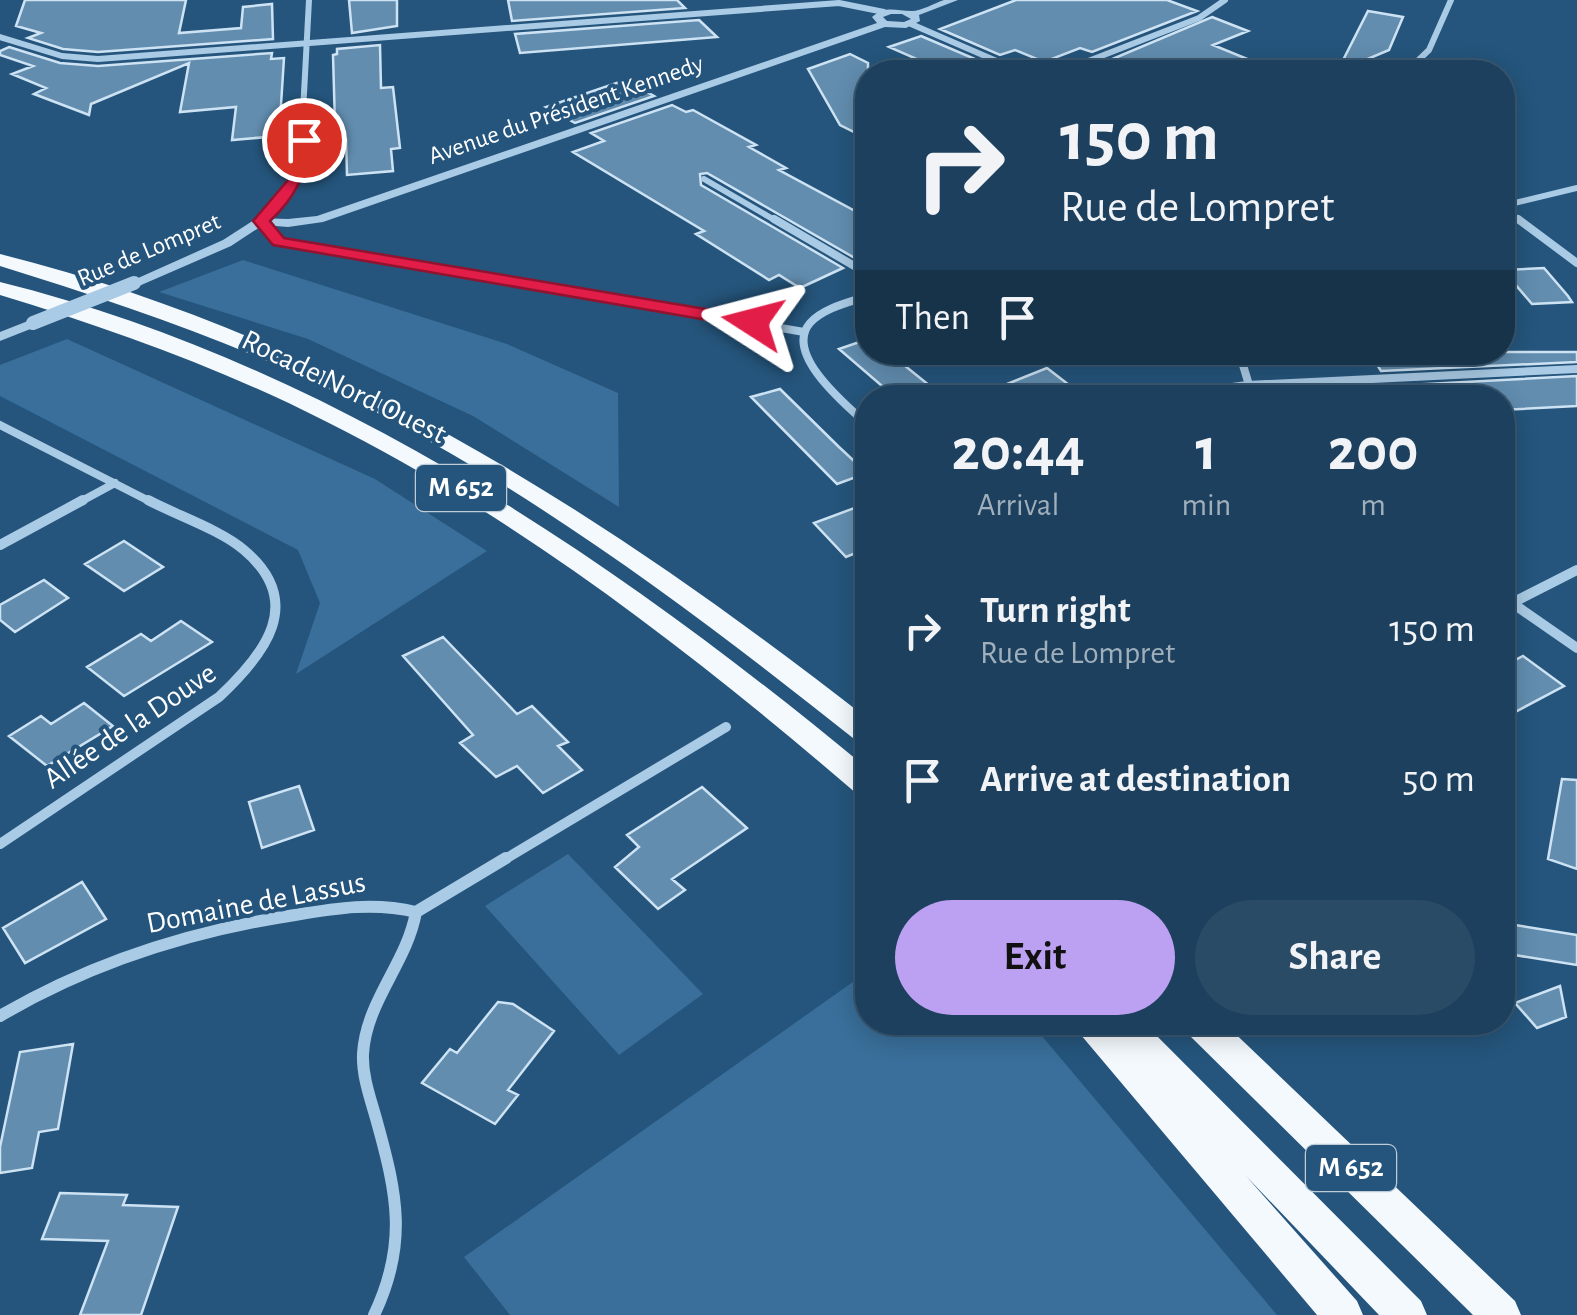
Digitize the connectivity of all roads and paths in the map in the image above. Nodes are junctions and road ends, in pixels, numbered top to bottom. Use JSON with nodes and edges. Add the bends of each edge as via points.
{"nodes":[{"id":1,"x":309,"y":0,"type":"edge"},
{"id":2,"x":953,"y":0,"type":"edge"},
{"id":3,"x":1226,"y":0,"type":"edge"},
{"id":4,"x":1451,"y":0,"type":"edge"},
{"id":5,"x":885,"y":12,"type":"edge"},
{"id":6,"x":912,"y":19,"type":"junction"},
{"id":7,"x":0,"y":37,"type":"edge"},
{"id":8,"x":308,"y":43,"type":"junction"},
{"id":9,"x":997,"y":60,"type":"edge"},
{"id":10,"x":1091,"y":60,"type":"edge"},
{"id":11,"x":1418,"y":60,"type":"edge"},
{"id":12,"x":704,"y":179,"type":"dead end"},
{"id":13,"x":1577,"y":188,"type":"edge"},
{"id":14,"x":1515,"y":204,"type":"edge"},
{"id":15,"x":1515,"y":217,"type":"edge"},
{"id":16,"x":261,"y":221,"type":"junction"},
{"id":17,"x":0,"y":260,"type":"edge"},
{"id":18,"x":1577,"y":262,"type":"edge"},
{"id":19,"x":855,"y":266,"type":"edge"},
{"id":20,"x":0,"y":288,"type":"edge"},
{"id":21,"x":855,"y":301,"type":"edge"},
{"id":22,"x":804,"y":332,"type":"junction"},
{"id":23,"x":0,"y":337,"type":"edge"},
{"id":24,"x":1242,"y":365,"type":"edge"},
{"id":25,"x":1577,"y":369,"type":"edge"},
{"id":26,"x":1247,"y":385,"type":"joint"},
{"id":27,"x":855,"y":412,"type":"edge"},
{"id":28,"x":0,"y":425,"type":"edge"},
{"id":29,"x":114,"y":483,"type":"junction"},
{"id":30,"x":0,"y":545,"type":"edge"},
{"id":31,"x":1577,"y":570,"type":"edge"},
{"id":32,"x":1515,"y":602,"type":"edge"},
{"id":33,"x":1515,"y":610,"type":"edge"},
{"id":34,"x":1577,"y":648,"type":"edge"},
{"id":35,"x":855,"y":725,"type":"edge"},
{"id":36,"x":726,"y":726,"type":"dead end"},
{"id":37,"x":855,"y":775,"type":"edge"},
{"id":38,"x":0,"y":844,"type":"edge"},
{"id":39,"x":416,"y":912,"type":"junction"},
{"id":40,"x":0,"y":1016,"type":"edge"},
{"id":41,"x":1098,"y":1035,"type":"edge"},
{"id":42,"x":1133,"y":1035,"type":"edge"},
{"id":43,"x":1212,"y":1035,"type":"edge"},
{"id":44,"x":374,"y":1315,"type":"edge"},
{"id":45,"x":1343,"y":1315,"type":"edge"},
{"id":46,"x":1407,"y":1315,"type":"edge"},
{"id":47,"x":1501,"y":1315,"type":"edge"}],
"edges":[{"from":1,"to":8,"type":"street","name":"Rue de Lompret"},
{"from":2,"to":6,"type":"street","name":"Avenue du Président Kennedy"},
{"from":3,"to":10,"type":"street","via":[[1199,18]]},
{"from":4,"to":11,"type":"street"},
{"from":5,"to":6,"type":"street","name":"Avenue du Président Kennedy"},
{"from":5,"to":8,"type":"street","via":[[839,3]]},
{"from":5,"to":16,"type":"street","name":"Avenue du Président Kennedy","via":[[332,214],[298,223]]},
{"from":6,"to":9,"type":"street"},
{"from":7,"to":8,"type":"street","via":[[98,60]]},
{"from":8,"to":16,"type":"street","name":"Rue de Lompret","via":[[300,168],[288,194]]},
{"from":12,"to":19,"type":"street"},
{"from":13,"to":14,"type":"street"},
{"from":15,"to":18,"type":"street"},
{"from":16,"to":22,"type":"street","via":[[286,244]]},
{"from":16,"to":23,"type":"street","name":"Rue de Lompret","bridge":true,"via":[[227,242]]},
{"from":17,"to":35,"type":"highway","name":"Rocade Nord Ouest","number":"M 652","via":[[235,340],[414,422],[670,583]]},
{"from":20,"to":37,"type":"highway","name":"Rocade Nord Ouest","number":"M 652","via":[[172,348],[379,440],[627,597]]},
{"from":21,"to":22,"type":"street","via":[[822,315]]},
{"from":22,"to":27,"type":"street","via":[[818,374]]},
{"from":24,"to":26,"type":"street"},
{"from":25,"to":26,"type":"street"},
{"from":28,"to":29,"type":"street","name":"Allée de la Douve"},
{"from":29,"to":30,"type":"street"},
{"from":29,"to":38,"type":"street","name":"Allée de la Douve","via":[[227,539],[264,568],[276,601],[271,634],[226,693]]},
{"from":31,"to":32,"type":"street"},
{"from":33,"to":34,"type":"street"},
{"from":36,"to":39,"type":"street"},
{"from":39,"to":40,"type":"street","name":"Domaine de Lassus","via":[[366,905],[186,936],[78,973]]},
{"from":39,"to":44,"type":"street","via":[[412,933],[378,993],[362,1056],[399,1218],[397,1260]]},
{"from":41,"to":45,"type":"highway"},
{"from":42,"to":46,"type":"highway","number":"M 652"},
{"from":43,"to":47,"type":"highway","number":"M 652"}]}
